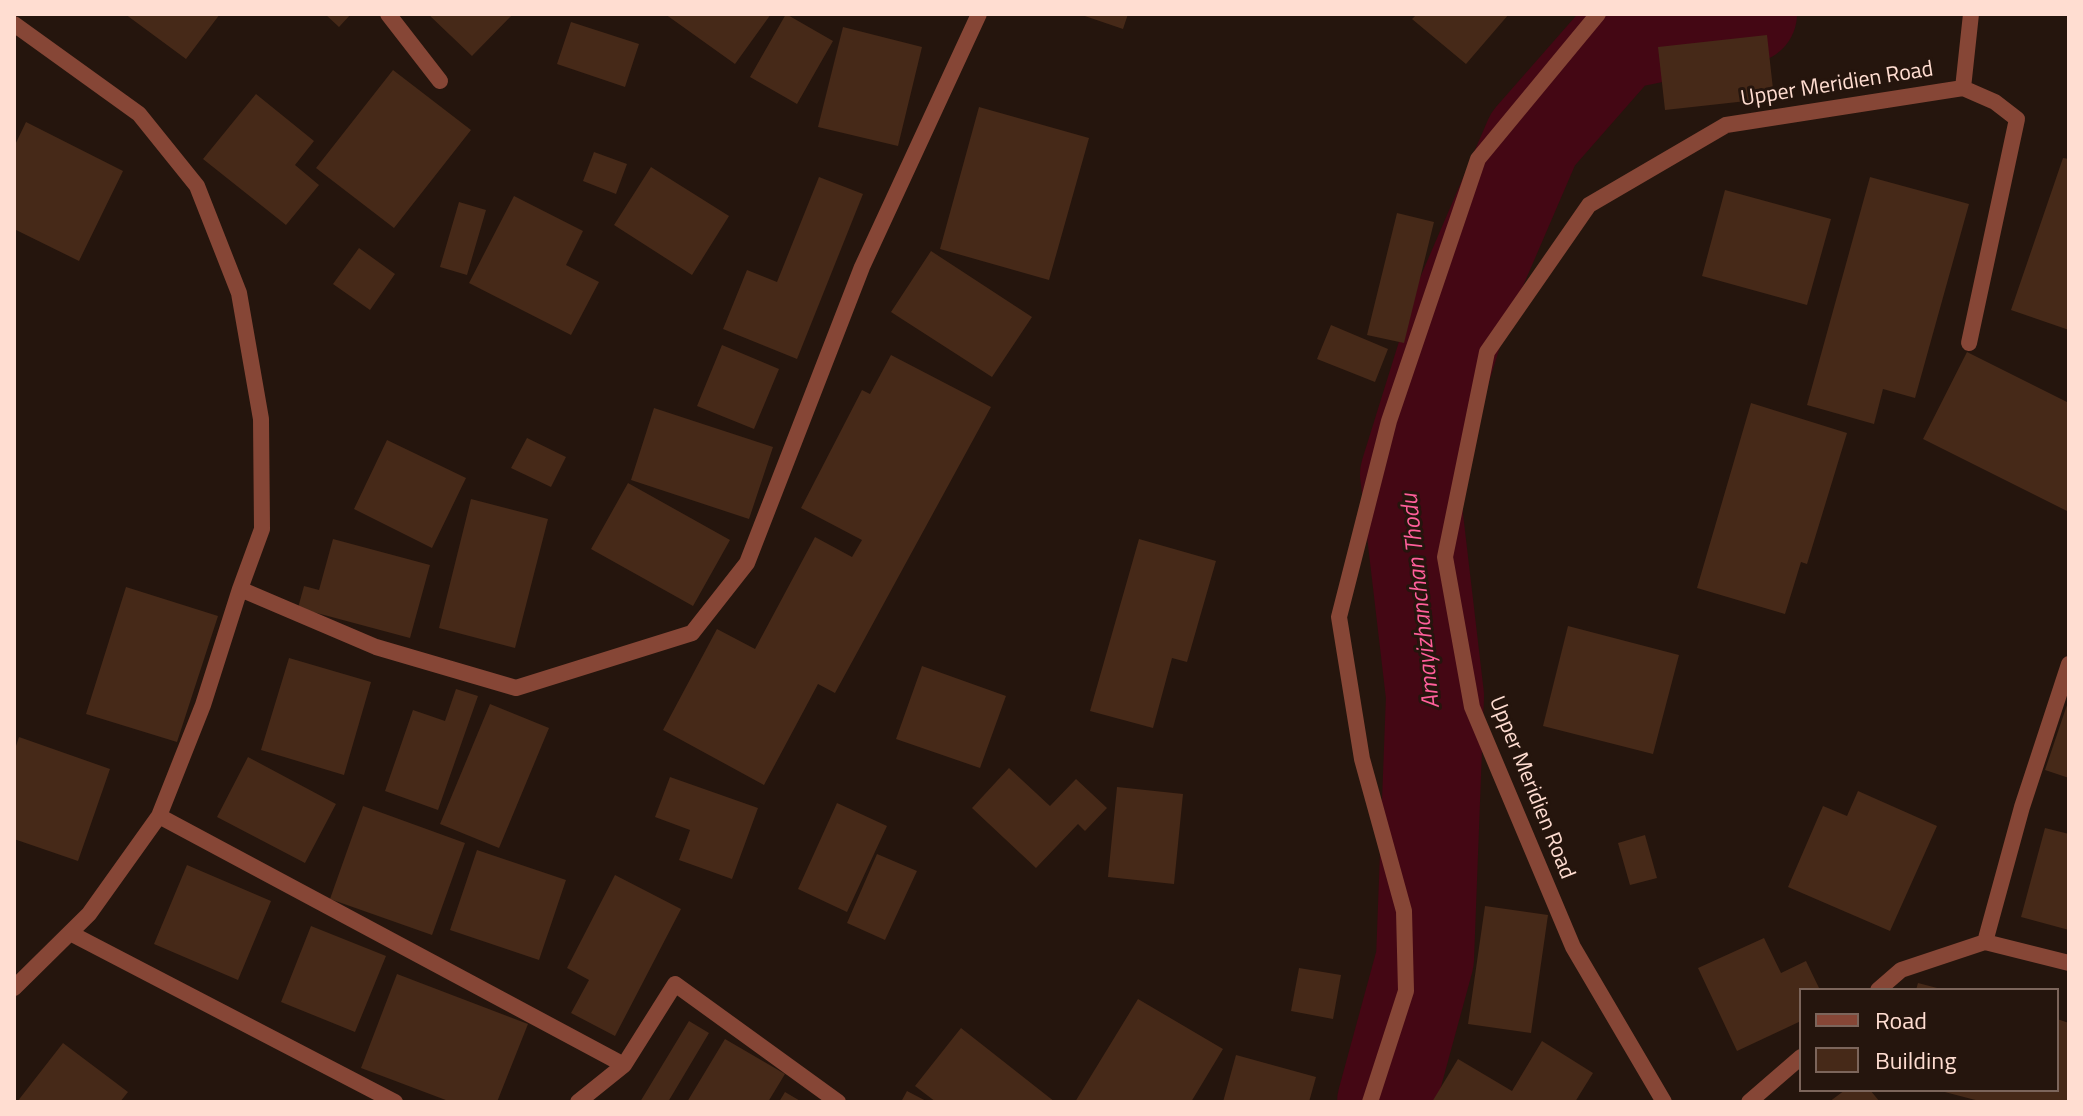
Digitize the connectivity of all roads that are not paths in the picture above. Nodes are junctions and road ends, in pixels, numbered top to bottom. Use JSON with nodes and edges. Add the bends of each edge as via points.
{"nodes":[{"id":1,"x":388,"y":14,"type":"edge"},
{"id":2,"x":979,"y":14,"type":"edge"},
{"id":3,"x":1598,"y":14,"type":"edge"},
{"id":4,"x":1971,"y":14,"type":"edge"},
{"id":5,"x":14,"y":24,"type":"edge"},
{"id":6,"x":440,"y":81,"type":"dead end"},
{"id":7,"x":1963,"y":88,"type":"junction"},
{"id":8,"x":1969,"y":343,"type":"dead end"},
{"id":9,"x":240,"y":589,"type":"junction"},
{"id":10,"x":2069,"y":664,"type":"edge"},
{"id":11,"x":159,"y":816,"type":"junction"},
{"id":12,"x":70,"y":933,"type":"junction"},
{"id":13,"x":1985,"y":942,"type":"junction"},
{"id":14,"x":2069,"y":963,"type":"edge"},
{"id":15,"x":14,"y":988,"type":"edge"},
{"id":16,"x":1880,"y":988,"type":"edge"},
{"id":17,"x":1799,"y":1059,"type":"edge"},
{"id":18,"x":624,"y":1065,"type":"junction"},
{"id":19,"x":395,"y":1102,"type":"edge"},
{"id":20,"x":578,"y":1102,"type":"edge"},
{"id":21,"x":838,"y":1102,"type":"edge"},
{"id":22,"x":1370,"y":1102,"type":"edge"},
{"id":23,"x":1664,"y":1102,"type":"edge"},
{"id":24,"x":1749,"y":1102,"type":"edge"}],
"edges":[{"from":1,"to":6,"type":"street"},
{"from":2,"to":9,"type":"street","via":[[862,267],[747,563],[692,633],[516,688],[376,647]]},
{"from":3,"to":22,"type":"street","via":[[1478,159],[1389,421],[1339,617],[1362,759],[1404,911],[1406,991]]},
{"from":4,"to":7,"type":"street","name":"Upper Meridien Road"},
{"from":5,"to":9,"type":"street","via":[[139,114],[197,186],[239,293],[261,419],[262,529]]},
{"from":7,"to":8,"type":"street","via":[[2017,119]]},
{"from":7,"to":23,"type":"street","name":"Upper Meridien Road","via":[[1726,125],[1589,205],[1487,352],[1445,557],[1472,707],[1573,947]]},
{"from":9,"to":11,"type":"street","via":[[203,705]]},
{"from":10,"to":13,"type":"street"},
{"from":11,"to":12,"type":"street"},
{"from":11,"to":18,"type":"street"},
{"from":12,"to":15,"type":"street"},
{"from":12,"to":19,"type":"street"},
{"from":13,"to":14,"type":"street"},
{"from":13,"to":16,"type":"street","via":[[1901,970]]},
{"from":17,"to":24,"type":"street"},
{"from":18,"to":20,"type":"street"},
{"from":18,"to":21,"type":"street","via":[[675,984]]}]}
